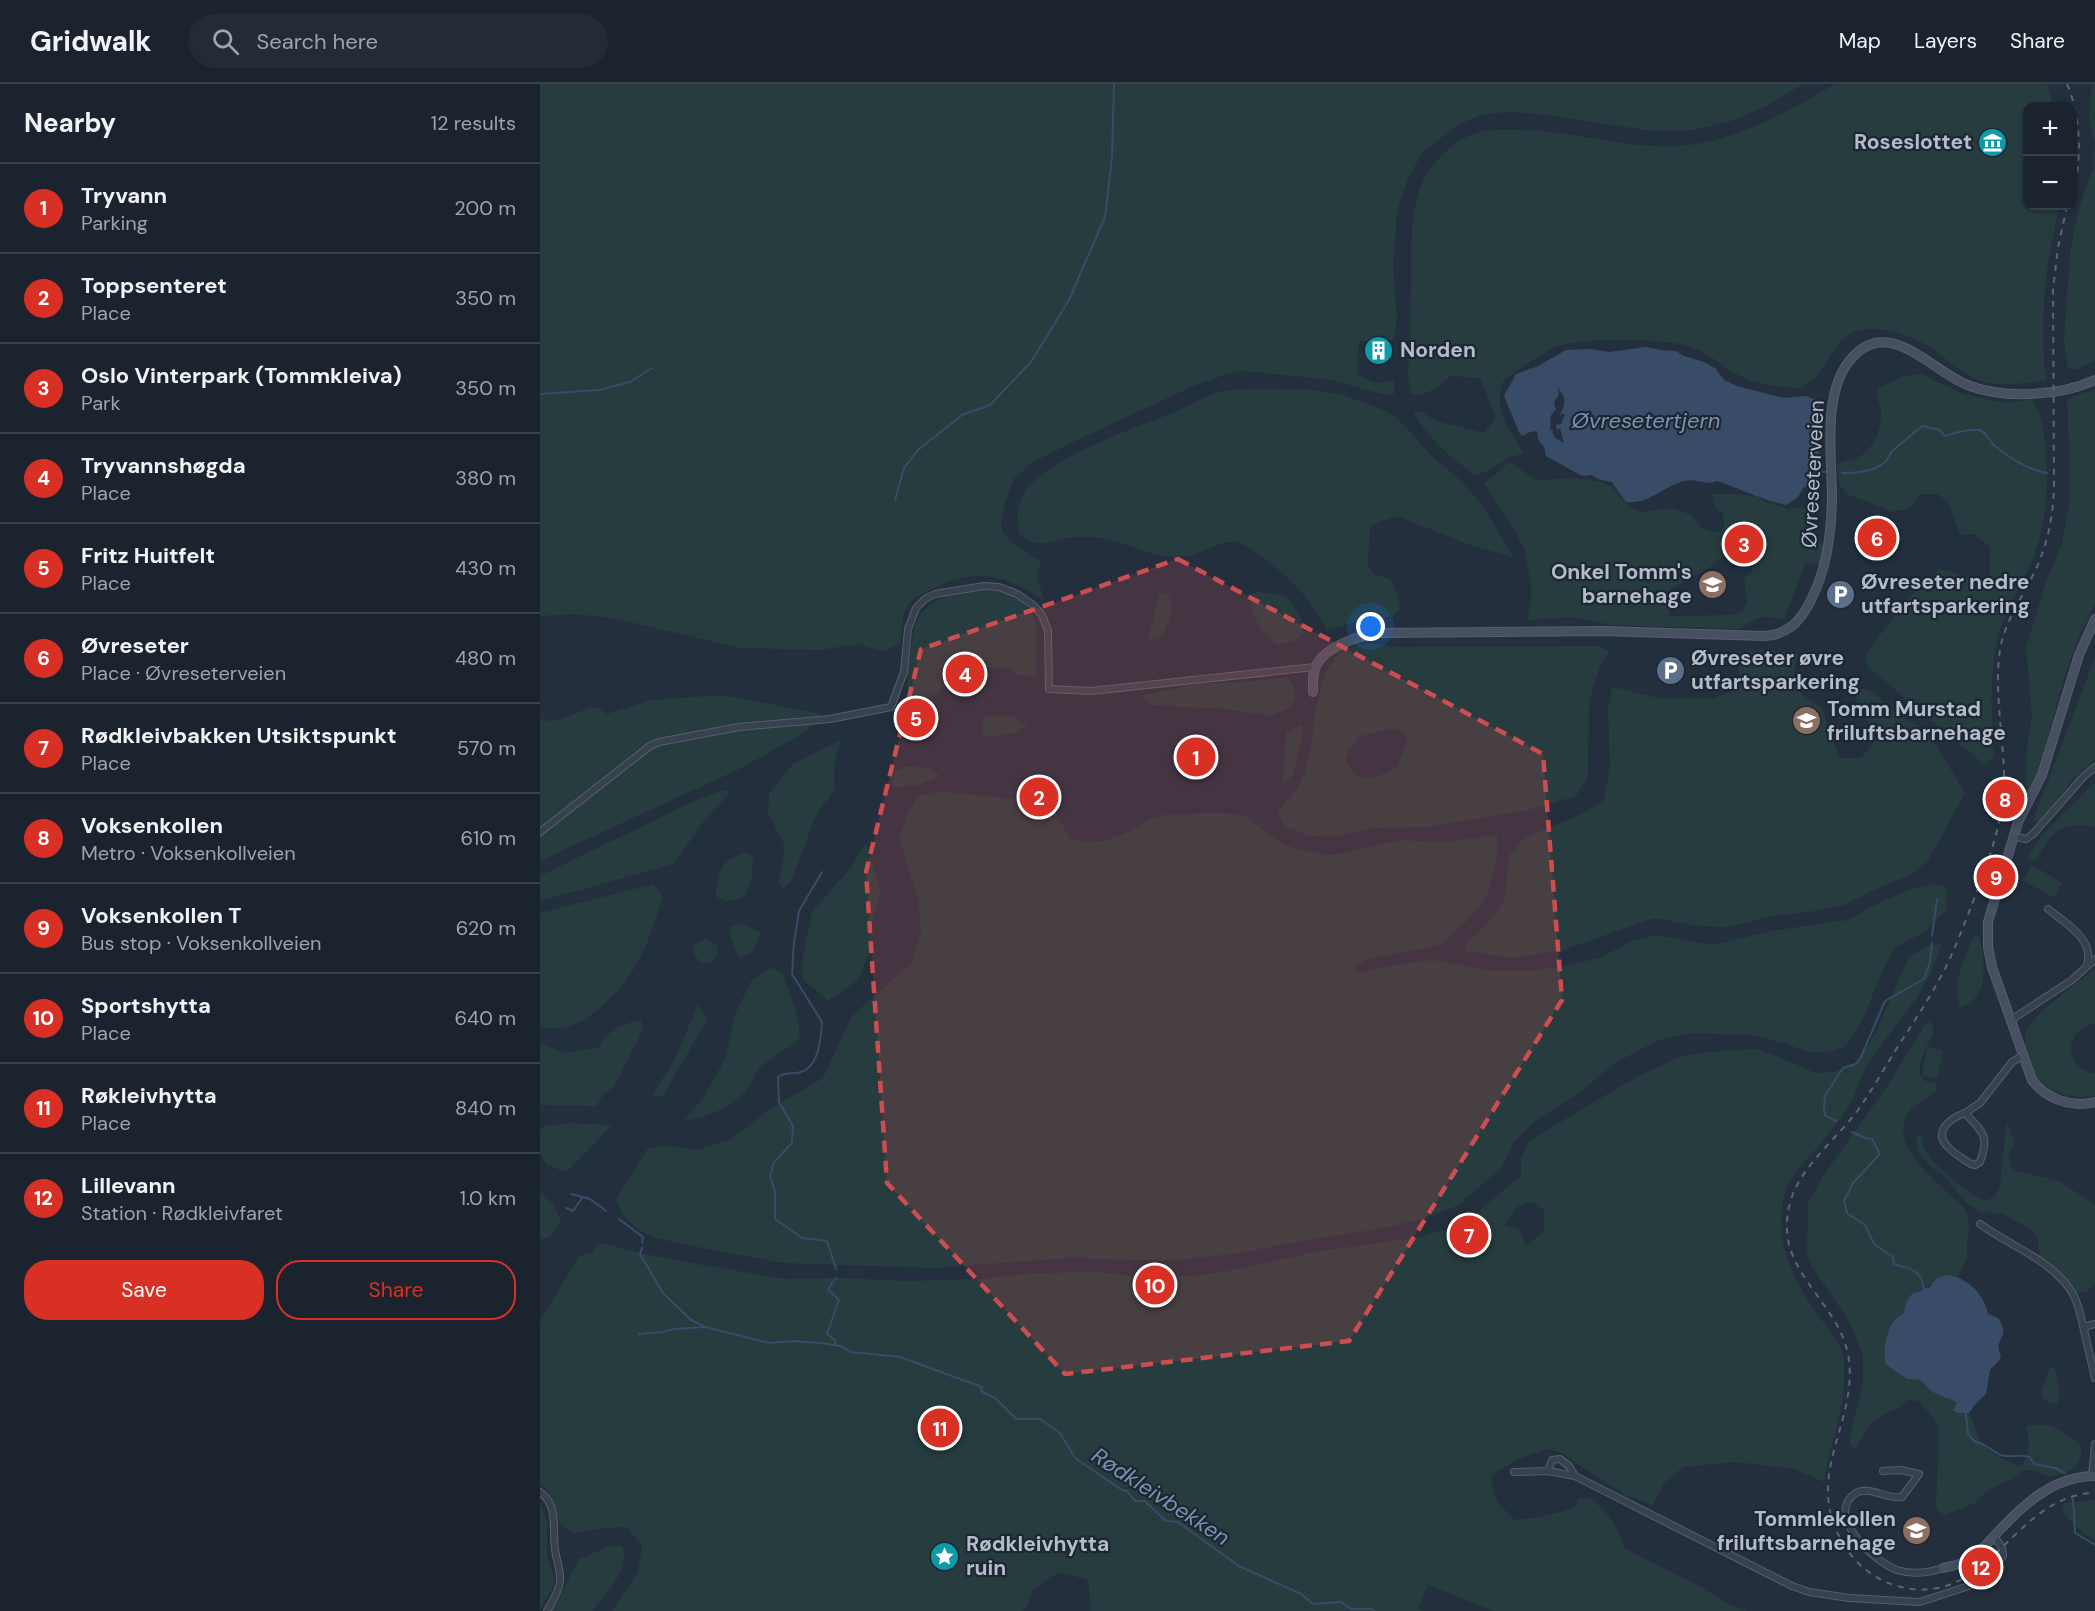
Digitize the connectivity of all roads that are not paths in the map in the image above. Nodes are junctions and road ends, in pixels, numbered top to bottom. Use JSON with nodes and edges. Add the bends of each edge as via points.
{"nodes":[{"id":1,"x":2095,"y":380,"type":"edge"},
{"id":2,"x":2095,"y":618,"type":"edge"},
{"id":3,"x":1315,"y":667,"type":"junction"},
{"id":4,"x":1313,"y":692,"type":"dead end"},
{"id":5,"x":2095,"y":767,"type":"edge"},
{"id":6,"x":540,"y":832,"type":"edge"},
{"id":7,"x":2013,"y":836,"type":"junction"},
{"id":8,"x":2048,"y":909,"type":"dead end"},
{"id":9,"x":2095,"y":959,"type":"edge"},
{"id":10,"x":2087,"y":965,"type":"junction"},
{"id":11,"x":2011,"y":1020,"type":"junction"},
{"id":12,"x":2022,"y":1056,"type":"junction"},
{"id":13,"x":2095,"y":1102,"type":"edge"},
{"id":14,"x":1965,"y":1113,"type":"junction"},
{"id":15,"x":1980,"y":1224,"type":"dead end"},
{"id":16,"x":2095,"y":1324,"type":"edge"},
{"id":17,"x":2084,"y":1330,"type":"junction"},
{"id":18,"x":2092,"y":1346,"type":"edge"},
{"id":19,"x":2095,"y":1377,"type":"edge"},
{"id":20,"x":2095,"y":1444,"type":"edge"},
{"id":21,"x":1548,"y":1471,"type":"junction"},
{"id":22,"x":1882,"y":1471,"type":"dead end"},
{"id":23,"x":1514,"y":1472,"type":"dead end"},
{"id":24,"x":1575,"y":1476,"type":"junction"},
{"id":25,"x":2094,"y":1476,"type":"edge"},
{"id":26,"x":540,"y":1492,"type":"edge"},
{"id":27,"x":1994,"y":1536,"type":"junction"},
{"id":28,"x":1943,"y":1568,"type":"joint"},
{"id":29,"x":547,"y":1611,"type":"edge"}],
"edges":[{"from":1,"to":3,"type":"street","name":"Øvreseterveien","via":[[2061,390],[2002,394],[1963,384],[1896,344],[1874,344],[1858,352],[1839,378],[1832,406],[1831,515],[1825,566],[1807,608],[1786,631],[1764,636],[1386,632],[1343,645]]},
{"from":2,"to":7,"type":"street","via":[[2079,655],[2042,775]]},
{"from":3,"to":4,"type":"street"},
{"from":3,"to":6,"type":"street","via":[[1110,690],[1049,689],[1047,624],[1027,599],[993,586],[935,594],[918,605],[912,616],[904,672],[891,707],[830,719],[737,727],[659,742]]},
{"from":5,"to":7,"type":"street","via":[[2033,834],[2026,839]]},
{"from":7,"to":11,"type":"street","via":[[1988,933],[1992,967]]},
{"from":8,"to":10,"type":"street","via":[[2085,941],[2089,951]]},
{"from":9,"to":10,"type":"street"},
{"from":10,"to":11,"type":"street","via":[[2072,980]]},
{"from":11,"to":12,"type":"street"},
{"from":12,"to":13,"type":"street","via":[[2032,1080],[2044,1093],[2073,1103]]},
{"from":12,"to":14,"type":"street","via":[[2012,1062],[1980,1103]]},
{"from":14,"to":14,"type":"street","via":[[1949,1120],[1942,1134],[1947,1146],[1976,1165],[1986,1140]]},
{"from":15,"to":17,"type":"street","via":[[2062,1281],[2077,1302]]},
{"from":16,"to":17,"type":"street"},
{"from":17,"to":18,"type":"street"},
{"from":18,"to":19,"type":"street"},
{"from":20,"to":25,"type":"street"},
{"from":21,"to":23,"type":"street"},
{"from":21,"to":24,"type":"street"},
{"from":21,"to":24,"type":"street","via":[[1552,1461],[1560,1459]]},
{"from":22,"to":28,"type":"street","via":[[1919,1474],[1902,1497],[1863,1491],[1853,1496],[1846,1515],[1854,1534],[1873,1556],[1896,1570],[1913,1573]]},
{"from":24,"to":27,"type":"street","via":[[1809,1592],[1915,1603],[1978,1583],[2003,1556]]},
{"from":25,"to":27,"type":"street","via":[[2068,1480],[2044,1491]]},
{"from":26,"to":29,"type":"street","via":[[553,1511],[560,1575]]},
{"from":27,"to":28,"type":"street","via":[[1968,1560]]}]}
